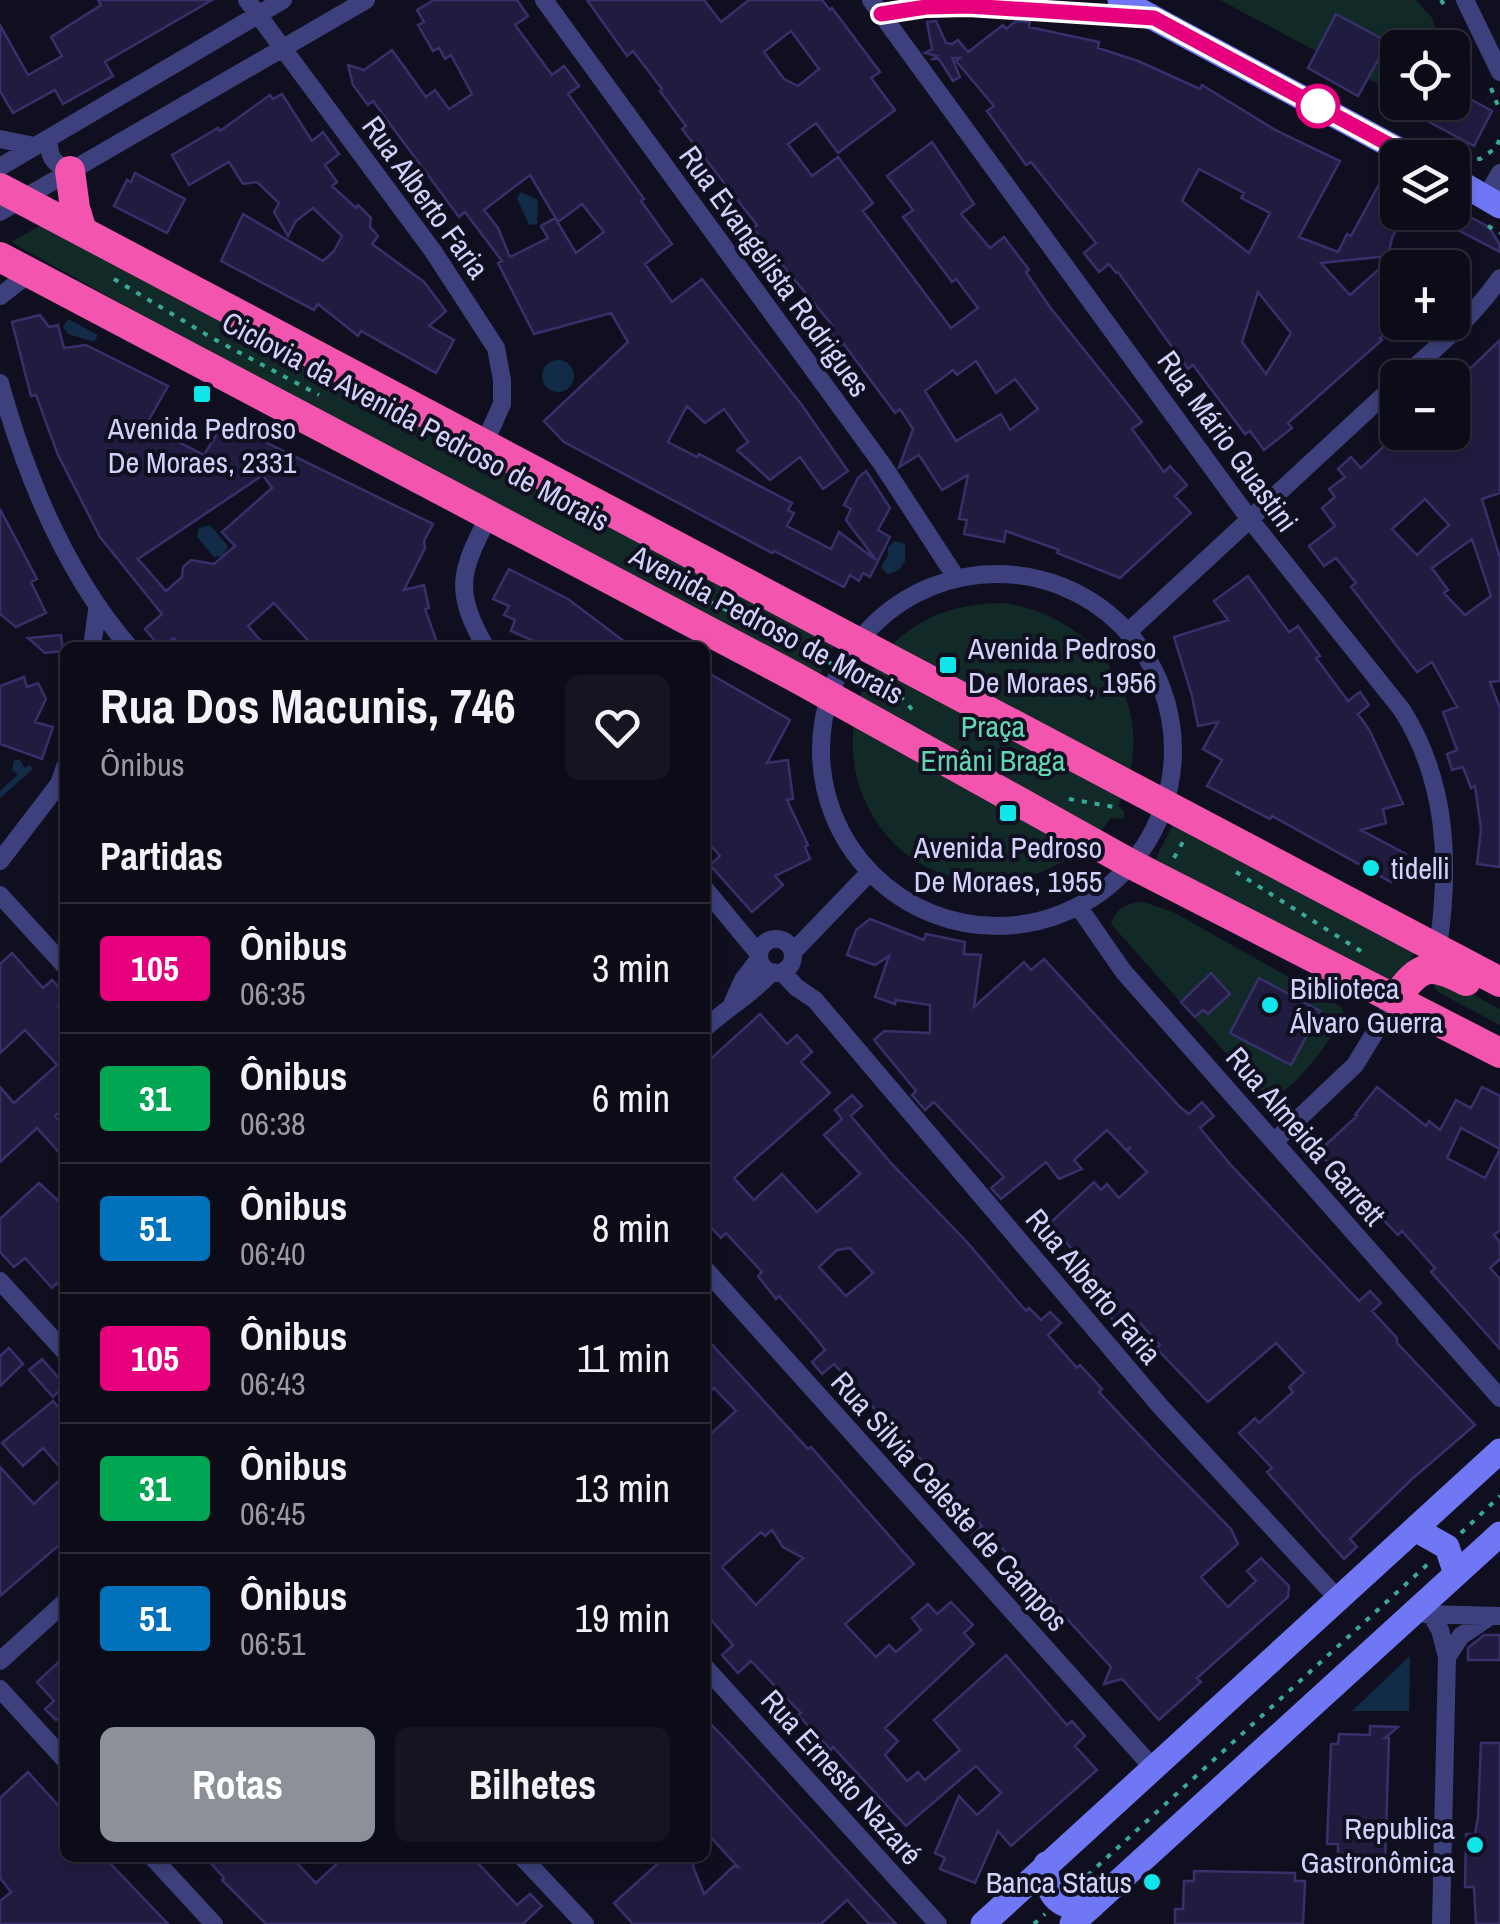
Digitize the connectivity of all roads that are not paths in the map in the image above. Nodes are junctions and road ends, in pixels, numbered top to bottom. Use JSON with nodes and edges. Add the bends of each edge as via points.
{"nodes":[{"id":1,"x":283,"y":0,"type":"edge"},
{"id":2,"x":366,"y":0,"type":"edge"},
{"id":3,"x":544,"y":0,"type":"edge"},
{"id":4,"x":1120,"y":0,"type":"edge"},
{"id":5,"x":1465,"y":0,"type":"edge"},
{"id":6,"x":252,"y":7,"type":"edge"},
{"id":7,"x":876,"y":7,"type":"edge"},
{"id":8,"x":1154,"y":18,"type":"junction"},
{"id":9,"x":283,"y":49,"type":"junction"},
{"id":10,"x":1500,"y":72,"type":"edge"},
{"id":11,"x":0,"y":139,"type":"edge"},
{"id":12,"x":1381,"y":140,"type":"edge"},
{"id":13,"x":42,"y":142,"type":"junction"},
{"id":14,"x":0,"y":166,"type":"edge"},
{"id":15,"x":70,"y":171,"type":"junction"},
{"id":16,"x":1500,"y":174,"type":"edge"},
{"id":17,"x":1470,"y":183,"type":"edge"},
{"id":18,"x":7,"y":200,"type":"edge"},
{"id":19,"x":1493,"y":202,"type":"edge"},
{"id":20,"x":82,"y":231,"type":"junction"},
{"id":21,"x":0,"y":257,"type":"edge"},
{"id":22,"x":30,"y":272,"type":"junction"},
{"id":23,"x":1500,"y":278,"type":"edge"},
{"id":24,"x":0,"y":296,"type":"edge"},
{"id":25,"x":1500,"y":300,"type":"edge"},
{"id":26,"x":1479,"y":308,"type":"junction"},
{"id":27,"x":1422,"y":360,"type":"edge"},
{"id":28,"x":0,"y":384,"type":"edge"},
{"id":29,"x":1380,"y":398,"type":"edge"},
{"id":30,"x":484,"y":444,"type":"junction"},
{"id":31,"x":488,"y":516,"type":"junction"},
{"id":32,"x":1248,"y":517,"type":"junction"},
{"id":33,"x":957,"y":578,"type":"junction"},
{"id":34,"x":97,"y":610,"type":"junction"},
{"id":35,"x":1128,"y":632,"type":"junction"},
{"id":36,"x":93,"y":642,"type":"edge"},
{"id":37,"x":125,"y":642,"type":"edge"},
{"id":38,"x":483,"y":642,"type":"edge"},
{"id":39,"x":842,"y":669,"type":"junction"},
{"id":40,"x":60,"y":781,"type":"edge"},
{"id":41,"x":1164,"y":806,"type":"junction"},
{"id":42,"x":0,"y":861,"type":"edge"},
{"id":43,"x":1131,"y":864,"type":"junction"},
{"id":44,"x":869,"y":872,"type":"junction"},
{"id":45,"x":0,"y":895,"type":"edge"},
{"id":46,"x":710,"y":895,"type":"edge"},
{"id":47,"x":1078,"y":906,"type":"junction"},
{"id":48,"x":1438,"y":948,"type":"junction"},
{"id":49,"x":776,"y":956,"type":"junction"},
{"id":50,"x":60,"y":961,"type":"edge"},
{"id":51,"x":1500,"y":982,"type":"edge"},
{"id":52,"x":1396,"y":998,"type":"junction"},
{"id":53,"x":1500,"y":998,"type":"edge"},
{"id":54,"x":710,"y":1023,"type":"edge"},
{"id":55,"x":1500,"y":1053,"type":"edge"},
{"id":56,"x":1274,"y":1141,"type":"junction"},
{"id":57,"x":710,"y":1275,"type":"edge"},
{"id":58,"x":0,"y":1281,"type":"edge"},
{"id":59,"x":60,"y":1347,"type":"edge"},
{"id":60,"x":1500,"y":1398,"type":"edge"},
{"id":61,"x":1500,"y":1452,"type":"edge"},
{"id":62,"x":1417,"y":1530,"type":"junction"},
{"id":63,"x":1500,"y":1534,"type":"edge"},
{"id":64,"x":1456,"y":1574,"type":"junction"},
{"id":65,"x":1340,"y":1601,"type":"junction"},
{"id":66,"x":60,"y":1607,"type":"edge"},
{"id":67,"x":1423,"y":1614,"type":"junction"},
{"id":68,"x":1496,"y":1616,"type":"edge"},
{"id":69,"x":1447,"y":1657,"type":"junction"},
{"id":70,"x":0,"y":1662,"type":"edge"},
{"id":71,"x":710,"y":1673,"type":"edge"},
{"id":72,"x":0,"y":1689,"type":"edge"},
{"id":73,"x":60,"y":1755,"type":"edge"},
{"id":74,"x":1154,"y":1770,"type":"junction"},
{"id":75,"x":157,"y":1862,"type":"edge"},
{"id":76,"x":528,"y":1862,"type":"edge"},
{"id":77,"x":1046,"y":1864,"type":"junction"},
{"id":78,"x":1065,"y":1913,"type":"edge"},
{"id":79,"x":214,"y":1924,"type":"edge"},
{"id":80,"x":585,"y":1924,"type":"edge"},
{"id":81,"x":938,"y":1924,"type":"edge"},
{"id":82,"x":983,"y":1924,"type":"edge"},
{"id":83,"x":1441,"y":1924,"type":"edge"}],
"edges":[{"from":1,"to":6,"type":"street"},
{"from":2,"to":9,"type":"street"},
{"from":3,"to":33,"type":"street","name":"Rua Evangelista Rodrigues","via":[[871,448]]},
{"from":4,"to":8,"type":"street"},
{"from":5,"to":10,"type":"street"},
{"from":6,"to":9,"type":"street","name":"Rua Alberto Faria"},
{"from":6,"to":13,"type":"street"},
{"from":7,"to":8,"type":"street"},
{"from":7,"to":32,"type":"street","name":"Rua Mário Guastini"},
{"from":8,"to":12,"type":"street"},
{"from":9,"to":15,"type":"street"},
{"from":9,"to":30,"type":"street","name":"Rua Alberto Faria","via":[[496,348],[502,404]]},
{"from":11,"to":13,"type":"street"},
{"from":13,"to":14,"type":"street"},
{"from":13,"to":15,"type":"street","via":[[51,159]]},
{"from":15,"to":18,"type":"street"},
{"from":15,"to":20,"type":"highway"},
{"from":16,"to":19,"type":"street"},
{"from":17,"to":19,"type":"street"},
{"from":18,"to":20,"type":"highway","name":"Avenida Pedroso de Morais"},
{"from":20,"to":30,"type":"highway","name":"Avenida Pedroso de Morais"},
{"from":21,"to":22,"type":"highway","name":"Avenida Pedroso de Morais"},
{"from":22,"to":24,"type":"street"},
{"from":22,"to":31,"type":"highway","name":"Avenida Pedroso de Morais"},
{"from":23,"to":26,"type":"street"},
{"from":25,"to":26,"type":"street"},
{"from":26,"to":27,"type":"street"},
{"from":28,"to":34,"type":"street","via":[[52,524]]},
{"from":29,"to":32,"type":"street"},
{"from":30,"to":39,"type":"highway","name":"Avenida Pedroso de Morais"},
{"from":31,"to":38,"type":"street","via":[[464,564],[463,584]]},
{"from":31,"to":39,"type":"highway","name":"Avenida Pedroso de Morais","via":[[802,664]]},
{"from":32,"to":35,"type":"street"},
{"from":32,"to":48,"type":"street","name":"Rua Mário Guastini","via":[[1416,732],[1444,832]]},
{"from":33,"to":35,"type":"street","via":[[994,574],[1067,588]]},
{"from":33,"to":39,"type":"street","via":[[896,606]]},
{"from":34,"to":36,"type":"street"},
{"from":34,"to":37,"type":"street"},
{"from":35,"to":41,"type":"street","via":[[1158,679],[1173,732]]},
{"from":39,"to":41,"type":"highway","name":"Avenida Pedroso de Morais"},
{"from":39,"to":43,"type":"highway","name":"Avenida Pedroso de Morais"},
{"from":39,"to":44,"type":"street","via":[[820,753],[823,782],[843,836]]},
{"from":40,"to":42,"type":"street"},
{"from":41,"to":43,"type":"street"},
{"from":41,"to":48,"type":"highway","name":"Avenida Pedroso de Morais"},
{"from":43,"to":47,"type":"street"},
{"from":43,"to":52,"type":"highway","name":"Avenida Pedroso de Morais"},
{"from":44,"to":47,"type":"street","via":[[912,904],[977,924],[1046,919]]},
{"from":44,"to":49,"type":"street"},
{"from":45,"to":50,"type":"street"},
{"from":46,"to":49,"type":"street","name":"Rua Alberto Faria","via":[[740,935]]},
{"from":47,"to":56,"type":"street","name":"Rua Almeida Garrett","via":[[1123,971]]},
{"from":48,"to":51,"type":"highway","name":"Avenida Pedroso de Morais"},
{"from":49,"to":54,"type":"street","via":[[743,980],[733,1002]]},
{"from":49,"to":65,"type":"street","name":"Rua Alberto Faria","via":[[1160,1406]]},
{"from":52,"to":53,"type":"highway","via":[[1419,972],[1439,966]]},
{"from":52,"to":55,"type":"highway","name":"Avenida Pedroso de Morais"},
{"from":52,"to":56,"type":"street","via":[[1355,1064]]},
{"from":56,"to":60,"type":"street","name":"Rua Almeida Garrett"},
{"from":57,"to":74,"type":"street","name":"Rua Silvia Celeste de Campos"},
{"from":58,"to":59,"type":"street"},
{"from":61,"to":62,"type":"street"},
{"from":62,"to":64,"type":"street","via":[[1447,1546]]},
{"from":62,"to":65,"type":"street"},
{"from":63,"to":64,"type":"street"},
{"from":64,"to":67,"type":"street"},
{"from":65,"to":74,"type":"street"},
{"from":66,"to":70,"type":"street"},
{"from":67,"to":68,"type":"street"},
{"from":67,"to":69,"type":"street","via":[[1440,1630]]},
{"from":67,"to":78,"type":"street","via":[[1093,1905]]},
{"from":68,"to":69,"type":"street","via":[[1461,1636]]},
{"from":69,"to":83,"type":"street"},
{"from":71,"to":81,"type":"street","name":"Rua Ernesto Nazaré"},
{"from":72,"to":73,"type":"street"},
{"from":74,"to":77,"type":"street"},
{"from":75,"to":79,"type":"street"},
{"from":76,"to":80,"type":"street"},
{"from":77,"to":78,"type":"street","via":[[1047,1888]]},
{"from":77,"to":82,"type":"street"}]}
